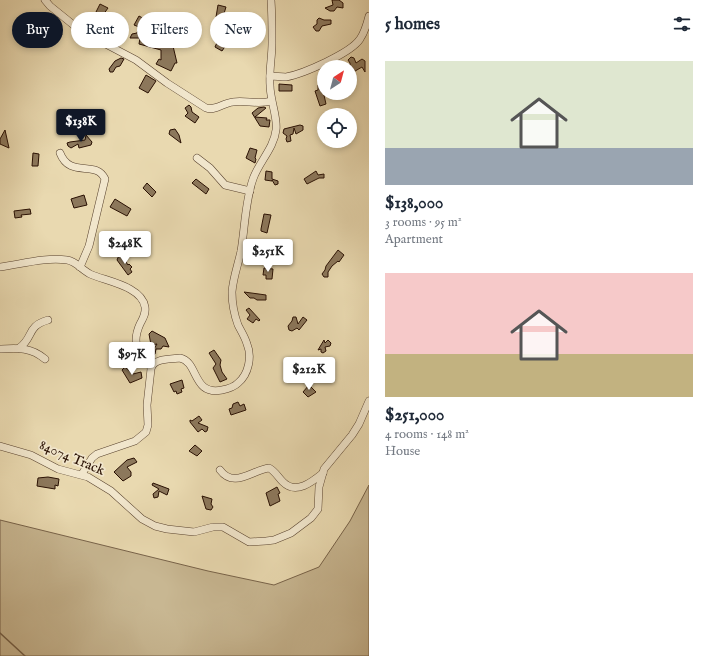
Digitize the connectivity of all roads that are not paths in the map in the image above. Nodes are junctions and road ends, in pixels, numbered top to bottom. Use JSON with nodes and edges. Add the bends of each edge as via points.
{"nodes":[{"id":1,"x":45,"y":0,"type":"edge"},
{"id":2,"x":272,"y":0,"type":"edge"},
{"id":3,"x":369,"y":16,"type":"edge"},
{"id":4,"x":270,"y":76,"type":"junction"},
{"id":5,"x":271,"y":101,"type":"junction"},
{"id":6,"x":60,"y":153,"type":"dead end"},
{"id":7,"x":197,"y":158,"type":"dead end"},
{"id":8,"x":250,"y":191,"type":"junction"},
{"id":9,"x":0,"y":267,"type":"edge"},
{"id":10,"x":80,"y":267,"type":"junction"},
{"id":11,"x":48,"y":320,"type":"dead end"},
{"id":12,"x":19,"y":348,"type":"junction"},
{"id":13,"x":0,"y":349,"type":"edge"},
{"id":14,"x":45,"y":359,"type":"dead end"},
{"id":15,"x":151,"y":367,"type":"junction"},
{"id":16,"x":369,"y":401,"type":"edge"},
{"id":17,"x":0,"y":446,"type":"edge"},
{"id":18,"x":220,"y":470,"type":"dead end"},
{"id":19,"x":323,"y":473,"type":"junction"},
{"id":20,"x":82,"y":474,"type":"junction"}],
"edges":[{"from":1,"to":5,"type":"street","via":[[81,31],[136,60],[206,108],[211,109],[233,102]]},
{"from":2,"to":4,"type":"street"},
{"from":3,"to":4,"type":"street","via":[[360,39],[352,47],[306,71],[284,77]]},
{"from":4,"to":5,"type":"street"},
{"from":5,"to":8,"type":"street","via":[[276,120],[276,134],[253,179]]},
{"from":6,"to":10,"type":"street","via":[[64,161],[71,166],[96,170],[105,179],[89,246]]},
{"from":7,"to":8,"type":"street","via":[[226,185]]},
{"from":8,"to":15,"type":"street","via":[[232,291],[234,311],[249,350],[249,362],[244,375],[235,385],[215,391],[205,388],[198,381],[184,358],[157,362]]},
{"from":9,"to":10,"type":"street","via":[[65,259]]},
{"from":10,"to":15,"type":"street","via":[[98,277],[120,284],[141,298],[145,305],[145,313],[136,334],[136,345],[141,356]]},
{"from":11,"to":12,"type":"street","via":[[36,324]]},
{"from":12,"to":13,"type":"street"},
{"from":12,"to":14,"type":"street","via":[[34,351]]},
{"from":15,"to":20,"type":"street","via":[[146,432],[135,441],[97,454]]},
{"from":16,"to":19,"type":"street","name":"84074 Track","via":[[352,435]]},
{"from":17,"to":20,"type":"street","name":"84074 Track","via":[[31,455],[58,469]]},
{"from":18,"to":19,"type":"street","via":[[226,476],[235,478],[247,477],[269,468],[285,484],[294,487],[307,485]]},
{"from":19,"to":20,"type":"street","name":"84074 Track","via":[[318,509],[311,518],[282,537],[256,542],[244,539],[223,527],[194,532],[167,530],[155,526],[142,519],[111,490]]}]}
